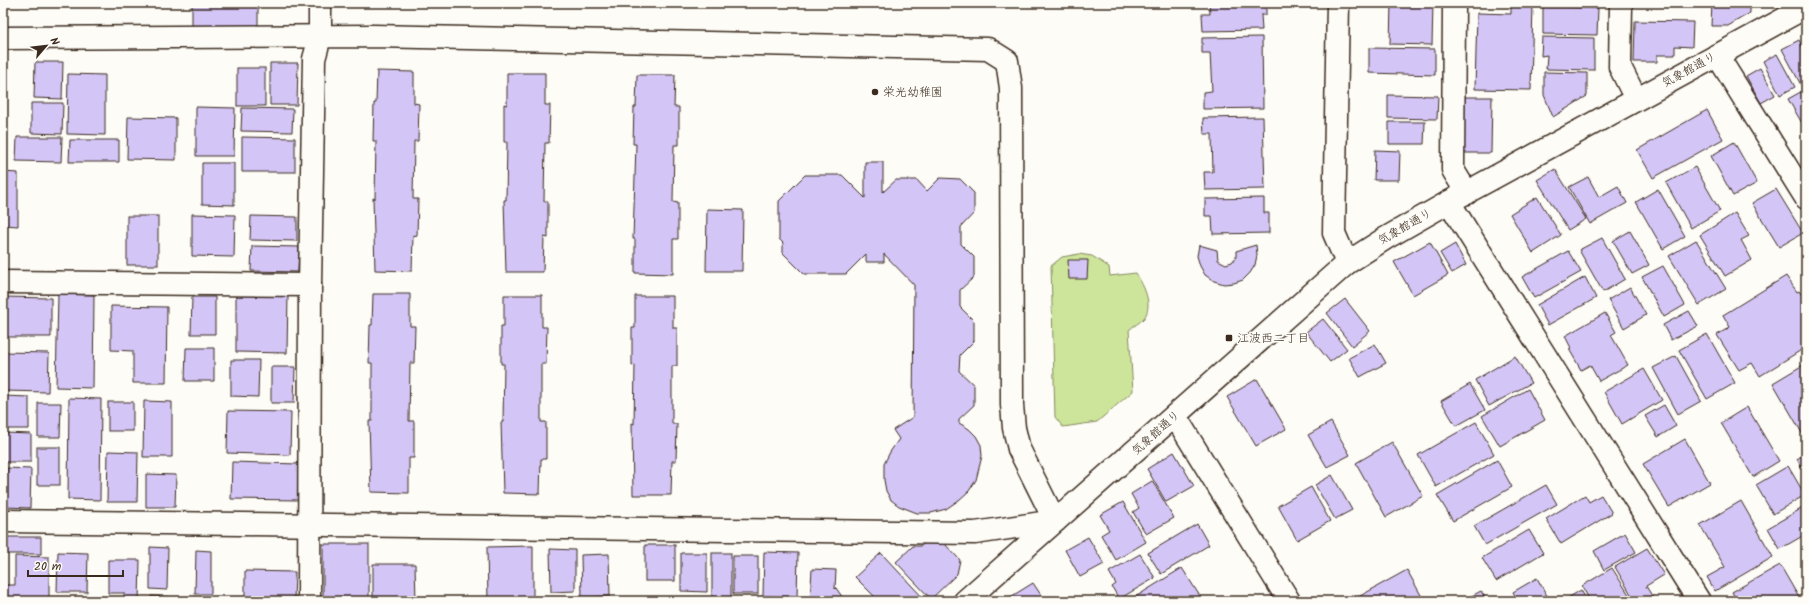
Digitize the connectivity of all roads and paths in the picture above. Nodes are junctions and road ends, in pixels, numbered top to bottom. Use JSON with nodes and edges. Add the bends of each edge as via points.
{"nodes":[{"id":1,"x":320,"y":3,"type":"edge"},
{"id":2,"x":1338,"y":3,"type":"edge"},
{"id":3,"x":1454,"y":3,"type":"edge"},
{"id":4,"x":1621,"y":3,"type":"edge"},
{"id":5,"x":1806,"y":7,"type":"edge"},
{"id":6,"x":320,"y":37,"type":"junction"},
{"id":7,"x":3,"y":38,"type":"edge"},
{"id":8,"x":1717,"y":55,"type":"junction"},
{"id":9,"x":1636,"y":99,"type":"junction"},
{"id":10,"x":1458,"y":198,"type":"junction"},
{"id":11,"x":1806,"y":198,"type":"edge"},
{"id":12,"x":1347,"y":263,"type":"junction"},
{"id":13,"x":3,"y":282,"type":"edge"},
{"id":14,"x":310,"y":285,"type":"junction"},
{"id":15,"x":1175,"y":416,"type":"junction"},
{"id":16,"x":1055,"y":520,"type":"junction"},
{"id":17,"x":3,"y":521,"type":"edge"},
{"id":18,"x":309,"y":524,"type":"junction"},
{"id":19,"x":309,"y":601,"type":"edge"},
{"id":20,"x":965,"y":601,"type":"edge"},
{"id":21,"x":1289,"y":601,"type":"edge"},
{"id":22,"x":1699,"y":601,"type":"edge"}],
"edges":[{"from":1,"to":6,"type":"street"},
{"from":2,"to":12,"type":"street","via":[[1334,233]]},
{"from":3,"to":10,"type":"street","via":[[1453,170]]},
{"from":4,"to":9,"type":"street","via":[[1620,67]]},
{"from":5,"to":8,"type":"street","name":"気象館通り"},
{"from":6,"to":7,"type":"street"},
{"from":6,"to":14,"type":"street","via":[[314,58]]},
{"from":6,"to":16,"type":"street","via":[[988,49],[1007,61],[1011,88],[1014,428],[1019,449]]},
{"from":8,"to":9,"type":"street","name":"気象館通り"},
{"from":8,"to":11,"type":"street"},
{"from":9,"to":10,"type":"street","name":"気象館通り"},
{"from":10,"to":12,"type":"street","name":"気象館通り"},
{"from":10,"to":22,"type":"street"},
{"from":12,"to":15,"type":"street","name":"気象館通り"},
{"from":13,"to":14,"type":"street"},
{"from":14,"to":18,"type":"street"},
{"from":15,"to":16,"type":"street","name":"気象館通り"},
{"from":15,"to":21,"type":"street"},
{"from":16,"to":18,"type":"street","via":[[975,533]]},
{"from":16,"to":20,"type":"street","name":"気象館通り"},
{"from":17,"to":18,"type":"street"},
{"from":18,"to":19,"type":"street"}]}
